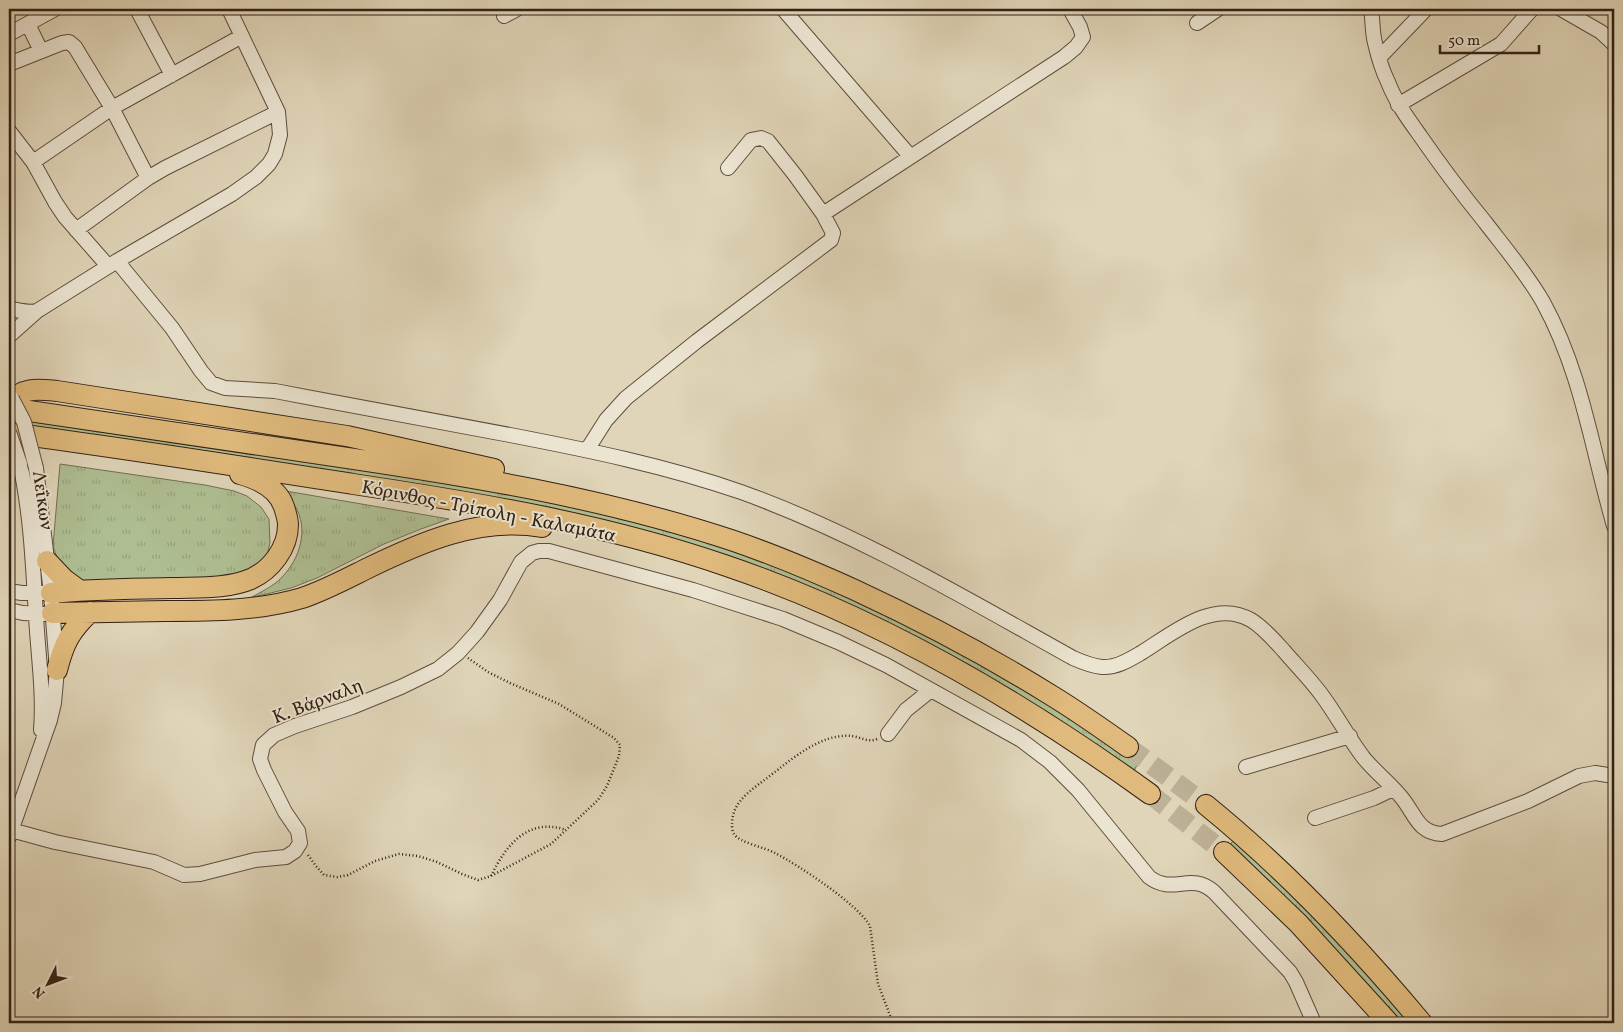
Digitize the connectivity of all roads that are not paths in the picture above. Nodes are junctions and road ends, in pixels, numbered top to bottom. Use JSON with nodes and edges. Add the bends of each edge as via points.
{"nodes":[{"id":1,"x":55,"y":9,"type":"edge"},
{"id":2,"x":229,"y":9,"type":"edge"},
{"id":3,"x":782,"y":9,"type":"edge"},
{"id":4,"x":1070,"y":9,"type":"edge"},
{"id":5,"x":1218,"y":9,"type":"edge"},
{"id":6,"x":1371,"y":9,"type":"edge"},
{"id":7,"x":1426,"y":9,"type":"edge"},
{"id":8,"x":1532,"y":9,"type":"edge"},
{"id":9,"x":1560,"y":9,"type":"edge"},
{"id":10,"x":139,"y":13,"type":"dead end"},
{"id":11,"x":1197,"y":23,"type":"dead end"},
{"id":12,"x":28,"y":24,"type":"junction"},
{"id":13,"x":9,"y":34,"type":"edge"},
{"id":14,"x":242,"y":36,"type":"junction"},
{"id":15,"x":1614,"y":44,"type":"edge"},
{"id":16,"x":41,"y":51,"type":"junction"},
{"id":17,"x":1379,"y":58,"type":"junction"},
{"id":18,"x":9,"y":64,"type":"edge"},
{"id":19,"x":172,"y":75,"type":"junction"},
{"id":20,"x":1398,"y":105,"type":"junction"},
{"id":21,"x":112,"y":108,"type":"junction"},
{"id":22,"x":278,"y":112,"type":"junction"},
{"id":23,"x":9,"y":130,"type":"edge"},
{"id":24,"x":910,"y":156,"type":"junction"},
{"id":25,"x":33,"y":162,"type":"junction"},
{"id":26,"x":728,"y":168,"type":"dead end"},
{"id":27,"x":148,"y":178,"type":"junction"},
{"id":28,"x":823,"y":214,"type":"junction"},
{"id":29,"x":76,"y":230,"type":"junction"},
{"id":30,"x":113,"y":264,"type":"junction"},
{"id":31,"x":9,"y":308,"type":"edge"},
{"id":32,"x":37,"y":311,"type":"junction"},
{"id":33,"x":9,"y":336,"type":"edge"},
{"id":34,"x":10,"y":401,"type":"edge"},
{"id":35,"x":9,"y":432,"type":"edge"},
{"id":36,"x":586,"y":450,"type":"junction"},
{"id":37,"x":154,"y":452,"type":"junction"},
{"id":38,"x":1614,"y":526,"type":"edge"},
{"id":39,"x":682,"y":551,"type":"junction"},
{"id":40,"x":47,"y":561,"type":"junction"},
{"id":41,"x":79,"y":590,"type":"junction"},
{"id":42,"x":9,"y":591,"type":"edge"},
{"id":43,"x":44,"y":603,"type":"junction"},
{"id":44,"x":9,"y":610,"type":"edge"},
{"id":45,"x":90,"y":612,"type":"junction"},
{"id":46,"x":57,"y":670,"type":"junction"},
{"id":47,"x":931,"y":690,"type":"junction"},
{"id":48,"x":888,"y":734,"type":"road end"},
{"id":49,"x":1350,"y":736,"type":"junction"},
{"id":50,"x":1128,"y":747,"type":"tunnel mouth"},
{"id":51,"x":38,"y":753,"type":"junction"},
{"id":52,"x":1246,"y":767,"type":"dead end"},
{"id":53,"x":1614,"y":776,"type":"edge"},
{"id":54,"x":1393,"y":789,"type":"junction"},
{"id":55,"x":1150,"y":794,"type":"tunnel mouth"},
{"id":56,"x":1206,"y":805,"type":"tunnel mouth"},
{"id":57,"x":1315,"y":818,"type":"dead end"},
{"id":58,"x":10,"y":834,"type":"edge"},
{"id":59,"x":1224,"y":852,"type":"tunnel mouth"},
{"id":60,"x":1314,"y":1023,"type":"edge"},
{"id":61,"x":1389,"y":1023,"type":"edge"},
{"id":62,"x":1422,"y":1023,"type":"edge"}],
"edges":[{"from":1,"to":12,"type":"street"},
{"from":2,"to":14,"type":"street"},
{"from":3,"to":24,"type":"street"},
{"from":4,"to":24,"type":"street","via":[[1083,36],[1076,47]]},
{"from":5,"to":11,"type":"street"},
{"from":6,"to":17,"type":"street"},
{"from":7,"to":17,"type":"street"},
{"from":8,"to":20,"type":"street","via":[[1501,44]]},
{"from":9,"to":15,"type":"street","via":[[1601,32]]},
{"from":10,"to":19,"type":"street"},
{"from":12,"to":13,"type":"street"},
{"from":12,"to":16,"type":"street"},
{"from":14,"to":19,"type":"street"},
{"from":14,"to":22,"type":"street"},
{"from":16,"to":18,"type":"street"},
{"from":16,"to":21,"type":"street","via":[[70,42]]},
{"from":17,"to":20,"type":"street"},
{"from":19,"to":21,"type":"street"},
{"from":20,"to":38,"type":"street","via":[[1508,251],[1546,308],[1576,379]]},
{"from":21,"to":25,"type":"street"},
{"from":21,"to":27,"type":"street"},
{"from":22,"to":27,"type":"street"},
{"from":22,"to":30,"type":"street","via":[[280,130],[277,146],[261,173],[232,194]]},
{"from":23,"to":25,"type":"street"},
{"from":24,"to":28,"type":"street"},
{"from":25,"to":29,"type":"street","via":[[55,202]]},
{"from":26,"to":28,"type":"street","via":[[751,140],[765,139]]},
{"from":27,"to":29,"type":"street"},
{"from":28,"to":36,"type":"street","via":[[833,233],[831,240],[626,398]]},
{"from":29,"to":30,"type":"street"},
{"from":30,"to":32,"type":"street"},
{"from":30,"to":36,"type":"street","via":[[172,328],[205,377],[215,385],[275,391]]},
{"from":31,"to":32,"type":"street","via":[[22,312]]},
{"from":32,"to":33,"type":"street"},
{"from":34,"to":40,"type":"street","name":"Λεΐκων","bridge":true,"via":[[24,422],[36,468]]},
{"from":34,"to":50,"type":"highway","via":[[17,395],[36,389],[347,436],[541,480],[649,510],[812,571],[906,614],[1017,674]]},
{"from":35,"to":37,"type":"highway","name":"Κόρινθος - Τρίπολη - Καλαμάτα"},
{"from":35,"to":43,"type":"street","name":"Λεΐκων","bridge":true,"via":[[20,464]]},
{"from":36,"to":49,"type":"street","via":[[686,475],[791,511],[908,567],[1088,664],[1118,665],[1205,615],[1237,614],[1251,620],[1278,645],[1321,694]]},
{"from":37,"to":39,"type":"highway","name":"Κόρινθος - Τρίπολη - Καλαμάτα","via":[[525,513]]},
{"from":37,"to":41,"type":"highway","via":[[251,478],[269,487],[283,504],[286,514],[288,525],[281,552],[264,572],[235,584]]},
{"from":39,"to":45,"type":"highway","via":[[532,526],[486,525],[442,537],[301,598],[220,611]]},
{"from":39,"to":55,"type":"highway","name":"Κόρινθος - Τρίπολη - Καλαμάτα","via":[[811,598],[931,655],[1048,723]]},
{"from":40,"to":41,"type":"highway"},
{"from":40,"to":43,"type":"street","name":"Λεΐκων"},
{"from":41,"to":43,"type":"highway"},
{"from":42,"to":43,"type":"street"},
{"from":43,"to":44,"type":"street","via":[[22,613]]},
{"from":43,"to":45,"type":"highway"},
{"from":43,"to":46,"type":"street","name":"Λεΐκων"},
{"from":43,"to":51,"type":"street","name":"Λεΐκων"},
{"from":45,"to":46,"type":"highway","via":[[68,637]]},
{"from":46,"to":51,"type":"street","name":"Λεΐκων","via":[[54,703]]},
{"from":47,"to":48,"type":"street","via":[[906,710]]},
{"from":47,"to":58,"type":"street","name":"Κ. Βάρναλη","via":[[886,665],[783,619],[727,600],[549,551],[539,551],[526,556],[488,617],[458,653],[438,669],[352,707],[274,735],[263,745],[260,759],[264,770],[298,831],[300,843],[286,856],[184,875],[154,862]]},
{"from":47,"to":60,"type":"street","via":[[1021,740],[1050,762],[1156,882],[1172,886],[1189,882],[1206,885],[1290,972]]},
{"from":49,"to":52,"type":"street"},
{"from":49,"to":54,"type":"street","via":[[1364,758]]},
{"from":51,"to":58,"type":"street","name":"Λεΐκων"},
{"from":53,"to":54,"type":"street","via":[[1595,773],[1579,776],[1528,801],[1442,834],[1432,834],[1424,829]]},
{"from":54,"to":57,"type":"street"},
{"from":56,"to":62,"type":"highway","via":[[1268,857],[1304,893]]},
{"from":59,"to":61,"type":"highway","via":[[1298,922]]}]}
